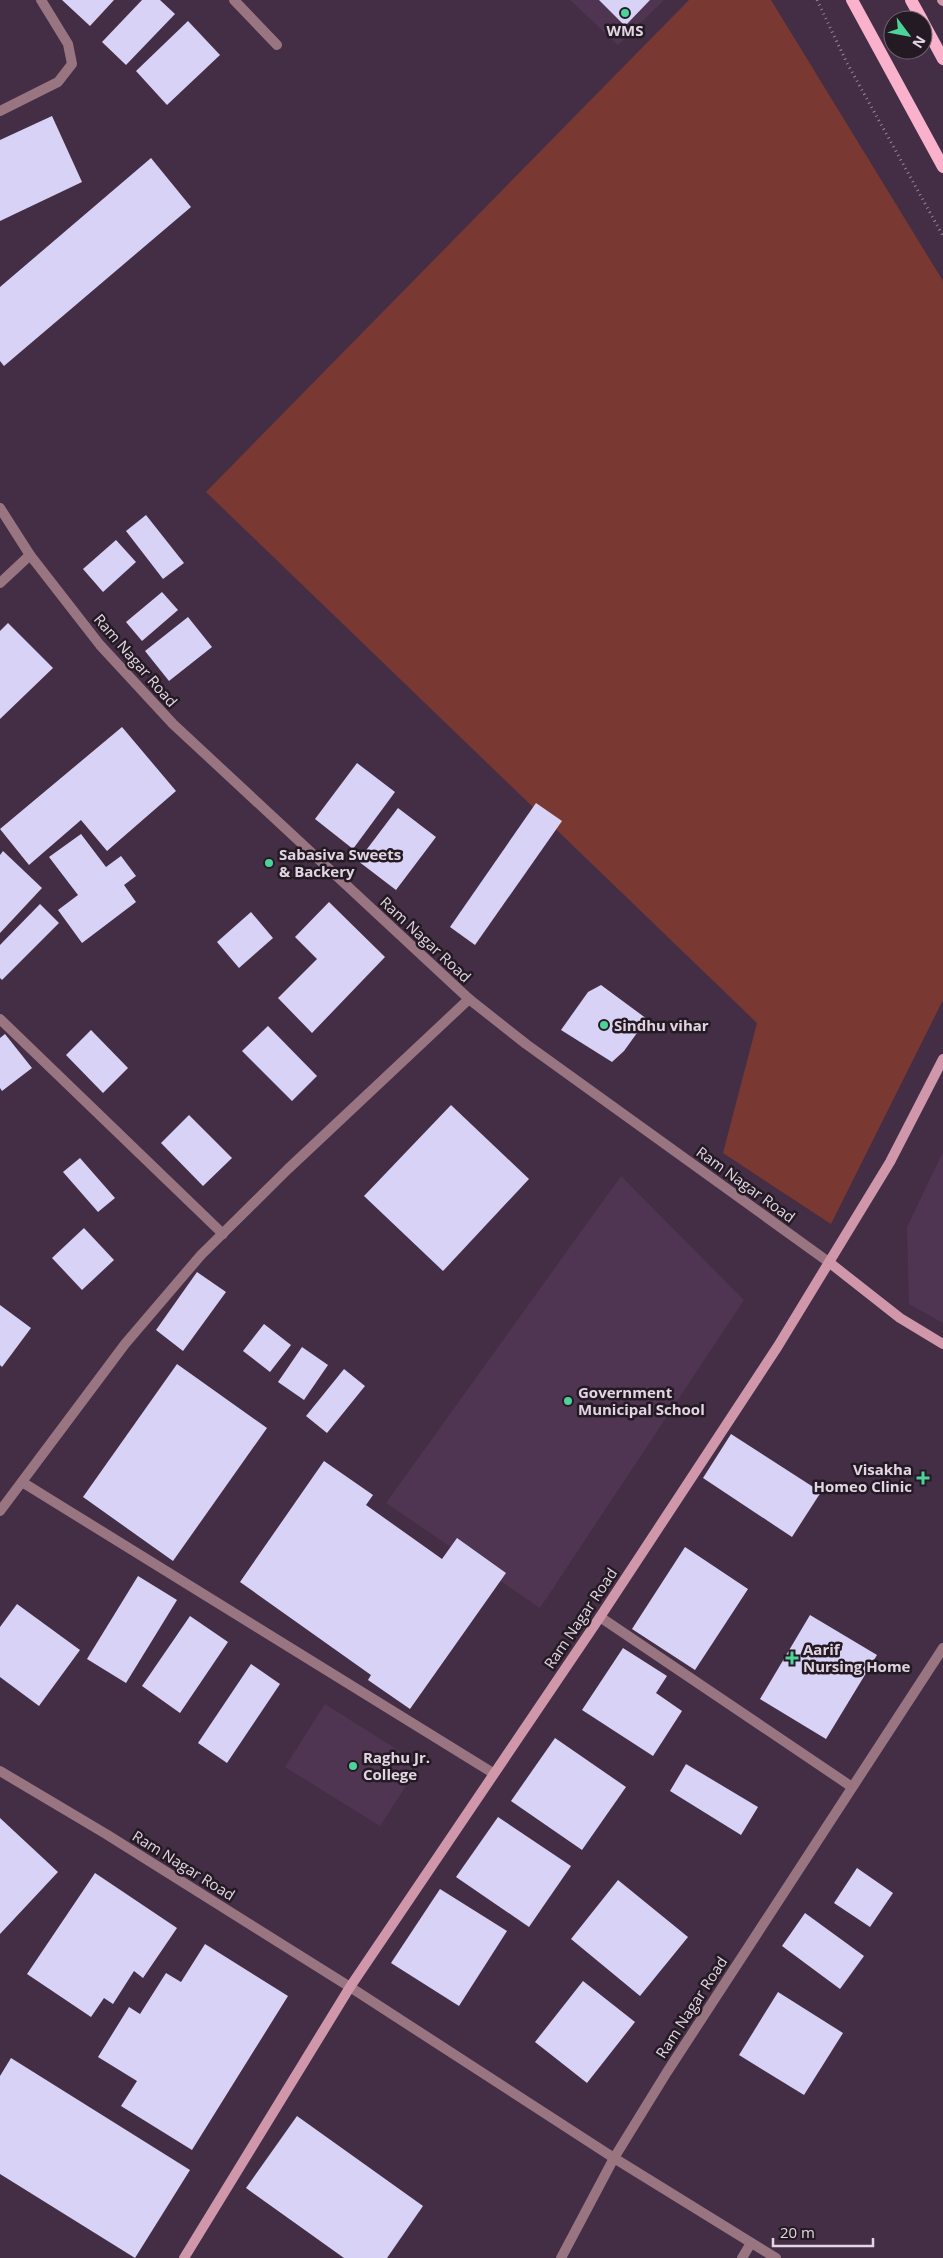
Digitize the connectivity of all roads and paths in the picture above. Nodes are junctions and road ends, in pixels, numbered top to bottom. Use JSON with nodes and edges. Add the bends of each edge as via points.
{"nodes":[{"id":1,"x":40,"y":0,"type":"edge"},
{"id":2,"x":234,"y":0,"type":"edge"},
{"id":3,"x":817,"y":0,"type":"edge"},
{"id":4,"x":852,"y":0,"type":"edge"},
{"id":5,"x":933,"y":41,"type":"edge"},
{"id":6,"x":278,"y":45,"type":"dead end"},
{"id":7,"x":943,"y":59,"type":"edge"},
{"id":8,"x":0,"y":110,"type":"edge"},
{"id":9,"x":943,"y":167,"type":"edge"},
{"id":10,"x":943,"y":236,"type":"edge"},
{"id":11,"x":0,"y":508,"type":"edge"},
{"id":12,"x":30,"y":556,"type":"junction"},
{"id":13,"x":0,"y":583,"type":"edge"},
{"id":14,"x":469,"y":999,"type":"junction"},
{"id":15,"x":0,"y":1019,"type":"edge"},
{"id":16,"x":943,"y":1059,"type":"edge"},
{"id":17,"x":223,"y":1234,"type":"junction"},
{"id":18,"x":830,"y":1263,"type":"junction"},
{"id":19,"x":943,"y":1344,"type":"edge"},
{"id":20,"x":22,"y":1482,"type":"junction"},
{"id":21,"x":0,"y":1511,"type":"edge"},
{"id":22,"x":600,"y":1617,"type":"junction"},
{"id":23,"x":943,"y":1648,"type":"edge"},
{"id":24,"x":0,"y":1771,"type":"edge"},
{"id":25,"x":493,"y":1773,"type":"junction"},
{"id":26,"x":852,"y":1787,"type":"junction"},
{"id":27,"x":350,"y":1987,"type":"junction"},
{"id":28,"x":614,"y":2158,"type":"junction"},
{"id":29,"x":751,"y":2243,"type":"junction"},
{"id":30,"x":184,"y":2258,"type":"edge"},
{"id":31,"x":561,"y":2258,"type":"edge"},
{"id":32,"x":742,"y":2258,"type":"edge"},
{"id":33,"x":776,"y":2258,"type":"edge"}],
"edges":[{"from":1,"to":8,"type":"street","via":[[68,44],[72,64],[58,82]]},
{"from":2,"to":6,"type":"street"},
{"from":3,"to":10,"type":"path","via":[[847,63]]},
{"from":4,"to":9,"type":"main road"},
{"from":5,"to":7,"type":"main road"},
{"from":11,"to":12,"type":"street","name":"Ram Nagar Road"},
{"from":12,"to":13,"type":"street"},
{"from":12,"to":14,"type":"street","name":"Ram Nagar Road","via":[[100,645],[173,724]]},
{"from":14,"to":17,"type":"street"},
{"from":14,"to":18,"type":"street","name":"Ram Nagar Road","via":[[526,1044]]},
{"from":15,"to":17,"type":"street"},
{"from":16,"to":18,"type":"street","name":"Ram Nagar Road","via":[[890,1162]]},
{"from":17,"to":20,"type":"street","via":[[125,1344]]},
{"from":18,"to":19,"type":"street","via":[[900,1318]]},
{"from":18,"to":22,"type":"street","name":"Ram Nagar Road"},
{"from":20,"to":21,"type":"street"},
{"from":20,"to":25,"type":"street"},
{"from":22,"to":25,"type":"street","name":"Ram Nagar Road"},
{"from":22,"to":26,"type":"street"},
{"from":23,"to":26,"type":"street","name":"Ram Nagar Road"},
{"from":24,"to":27,"type":"street","name":"Ram Nagar Road"},
{"from":25,"to":27,"type":"street","name":"Ram Nagar Road"},
{"from":26,"to":28,"type":"street","name":"Ram Nagar Road"},
{"from":27,"to":28,"type":"street","name":"Ram Nagar Road"},
{"from":27,"to":30,"type":"street","name":"Ram Nagar Road"},
{"from":28,"to":29,"type":"street","name":"Ram Nagar Road"},
{"from":28,"to":31,"type":"street","name":"Ram Nagar Road"},
{"from":29,"to":32,"type":"street"},
{"from":29,"to":33,"type":"street","name":"Ram Nagar Road"}]}
